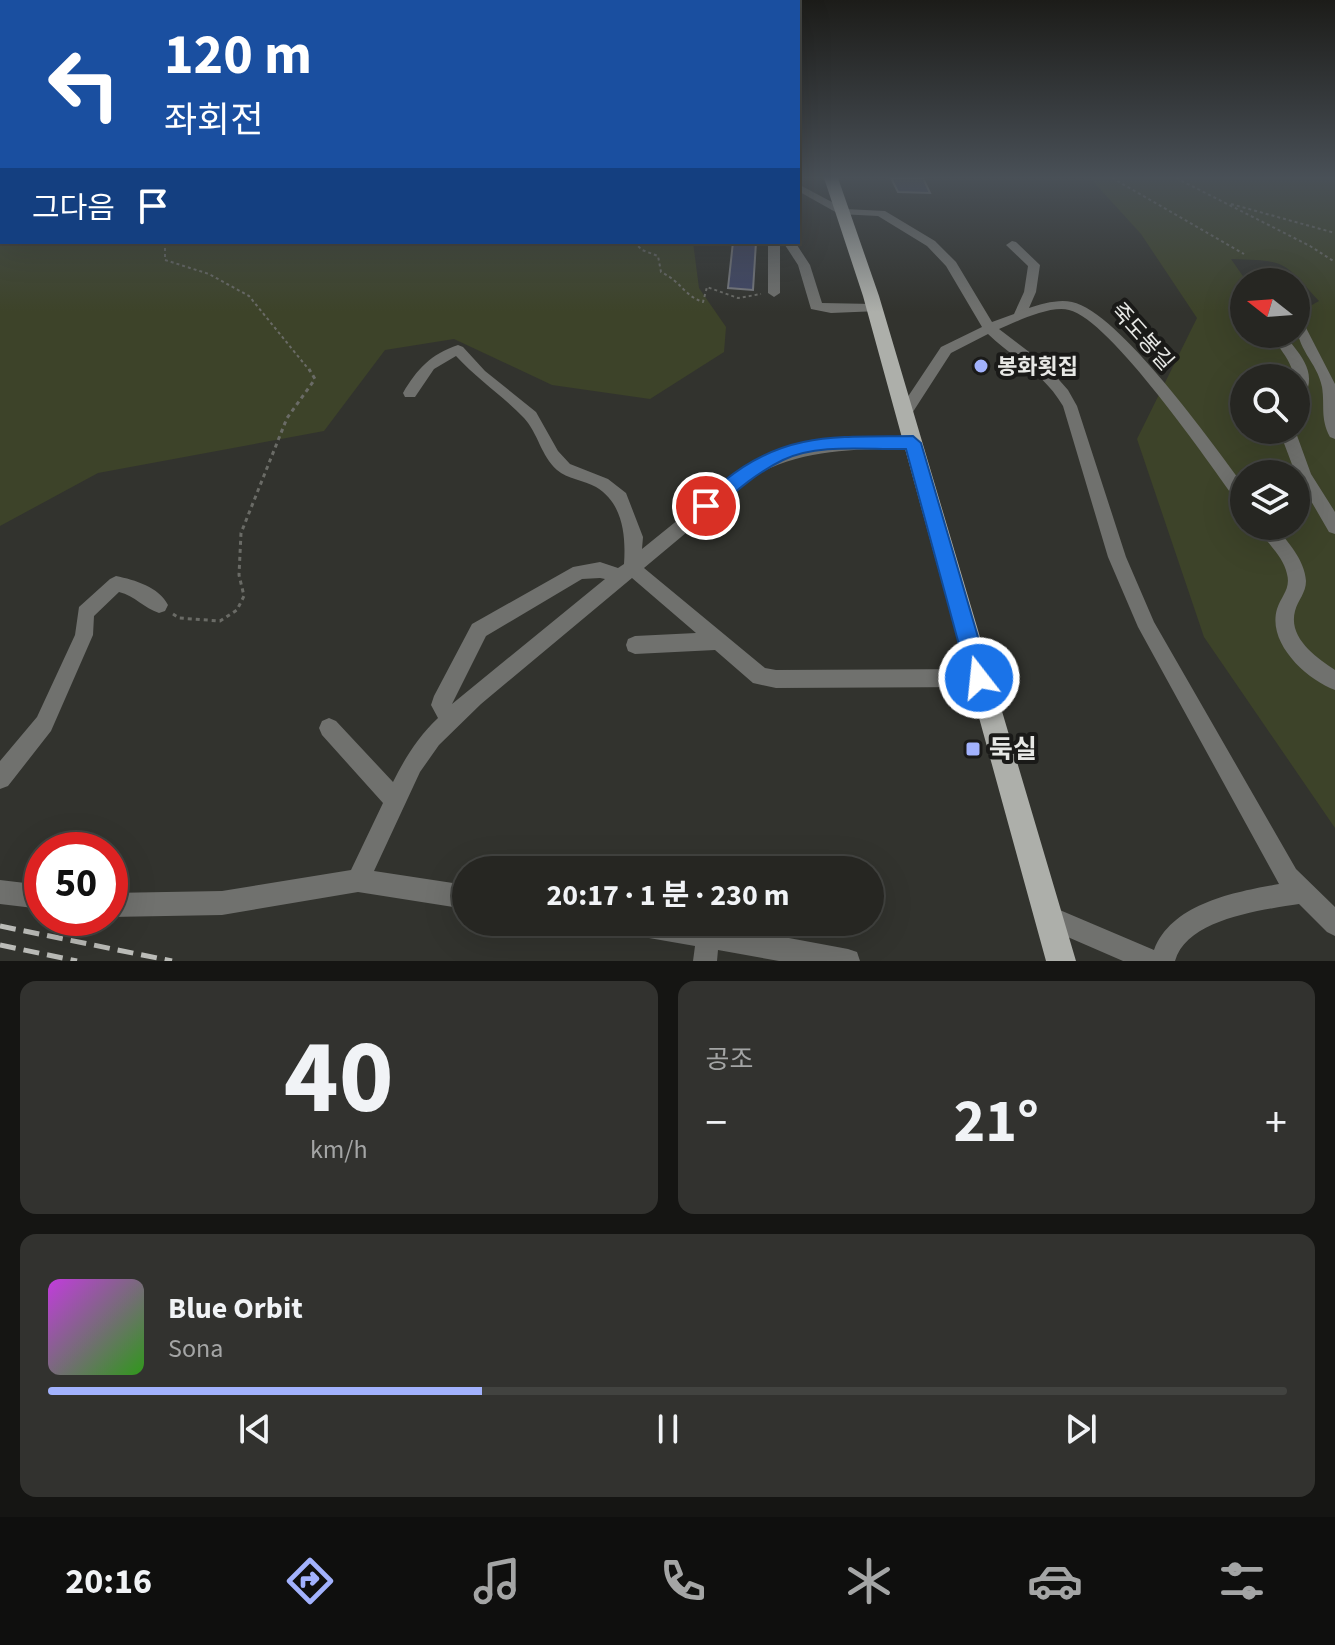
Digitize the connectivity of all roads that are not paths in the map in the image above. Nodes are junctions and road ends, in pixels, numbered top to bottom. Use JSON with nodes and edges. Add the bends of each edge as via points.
{"nodes":[{"id":1,"x":847,"y":223,"type":"edge"},
{"id":2,"x":892,"y":223,"type":"edge"},
{"id":3,"x":774,"y":244,"type":"edge"},
{"id":4,"x":790,"y":244,"type":"edge"},
{"id":5,"x":1012,"y":245,"type":"dead end"},
{"id":6,"x":774,"y":293,"type":"road end"},
{"id":7,"x":874,"y":308,"type":"junction"},
{"id":8,"x":1018,"y":318,"type":"junction"},
{"id":9,"x":991,"y":329,"type":"junction"},
{"id":10,"x":1309,"y":348,"type":"edge"},
{"id":11,"x":410,"y":393,"type":"dead end"},
{"id":12,"x":904,"y":414,"type":"junction"},
{"id":13,"x":1335,"y":433,"type":"edge"},
{"id":14,"x":913,"y":443,"type":"junction"},
{"id":15,"x":1292,"y":444,"type":"edge"},
{"id":16,"x":1230,"y":480,"type":"edge"},
{"id":17,"x":1335,"y":527,"type":"edge"},
{"id":18,"x":1275,"y":540,"type":"edge"},
{"id":19,"x":627,"y":573,"type":"junction"},
{"id":20,"x":159,"y":605,"type":"road end"},
{"id":21,"x":718,"y":641,"type":"junction"},
{"id":22,"x":635,"y":645,"type":"dead end"},
{"id":23,"x":979,"y":678,"type":"junction"},
{"id":24,"x":1335,"y":681,"type":"edge"},
{"id":25,"x":450,"y":719,"type":"junction"},
{"id":26,"x":329,"y":728,"type":"dead end"},
{"id":27,"x":0,"y":778,"type":"edge"},
{"id":28,"x":394,"y":799,"type":"junction"},
{"id":29,"x":358,"y":880,"type":"junction"},
{"id":30,"x":0,"y":892,"type":"edge"},
{"id":31,"x":1302,"y":892,"type":"junction"},
{"id":32,"x":24,"y":895,"type":"edge"},
{"id":33,"x":452,"y":895,"type":"edge"},
{"id":34,"x":128,"y":905,"type":"edge"},
{"id":35,"x":1048,"y":917,"type":"junction"},
{"id":36,"x":1335,"y":924,"type":"edge"},
{"id":37,"x":708,"y":936,"type":"edge"},
{"id":38,"x":713,"y":936,"type":"edge"},
{"id":39,"x":705,"y":961,"type":"edge"},
{"id":40,"x":848,"y":961,"type":"edge"},
{"id":41,"x":1061,"y":961,"type":"edge"},
{"id":42,"x":1152,"y":961,"type":"edge"},
{"id":43,"x":1163,"y":961,"type":"edge"}],
"edges":[{"from":1,"to":7,"type":"main road"},
{"from":2,"to":9,"type":"street","via":[[938,250]]},
{"from":3,"to":6,"type":"street"},
{"from":4,"to":7,"type":"street","via":[[804,265],[816,306]]},
{"from":5,"to":8,"type":"street","via":[[1034,265]]},
{"from":7,"to":12,"type":"main road"},
{"from":8,"to":9,"type":"street","name":"죽도봉길"},
{"from":8,"to":16,"type":"street","name":"죽도봉길","via":[[1069,305],[1094,315]]},
{"from":9,"to":12,"type":"street","name":"죽도봉길","via":[[946,350]]},
{"from":9,"to":31,"type":"street","via":[[1060,385],[1117,557],[1147,627],[1288,877]]},
{"from":10,"to":13,"type":"street","via":[[1329,386]]},
{"from":11,"to":19,"type":"street","via":[[427,366],[458,350],[531,416],[564,468],[602,483],[620,498],[634,537]]},
{"from":12,"to":14,"type":"main road"},
{"from":14,"to":19,"type":"street","via":[[804,447],[767,459]]},
{"from":14,"to":23,"type":"main road"},
{"from":15,"to":17,"type":"street"},
{"from":18,"to":24,"type":"street","via":[[1293,565],[1297,586],[1284,628],[1296,649]]},
{"from":19,"to":21,"type":"street"},
{"from":19,"to":25,"type":"street"},
{"from":19,"to":25,"type":"street","via":[[579,572],[479,630],[441,705]]},
{"from":20,"to":27,"type":"street","via":[[135,588],[116,584],[85,613],[84,635],[44,724]]},
{"from":21,"to":22,"type":"street"},
{"from":21,"to":23,"type":"street","via":[[750,669],[776,679]]},
{"from":23,"to":35,"type":"main road"},
{"from":25,"to":28,"type":"street"},
{"from":26,"to":28,"type":"street"},
{"from":28,"to":29,"type":"street"},
{"from":29,"to":33,"type":"street"},
{"from":29,"to":34,"type":"street","via":[[222,903]]},
{"from":30,"to":32,"type":"street"},
{"from":31,"to":36,"type":"street"},
{"from":31,"to":43,"type":"street","via":[[1243,901],[1190,924],[1169,941]]},
{"from":35,"to":41,"type":"main road"},
{"from":35,"to":42,"type":"street"},
{"from":37,"to":39,"type":"street"},
{"from":38,"to":40,"type":"street"}]}
